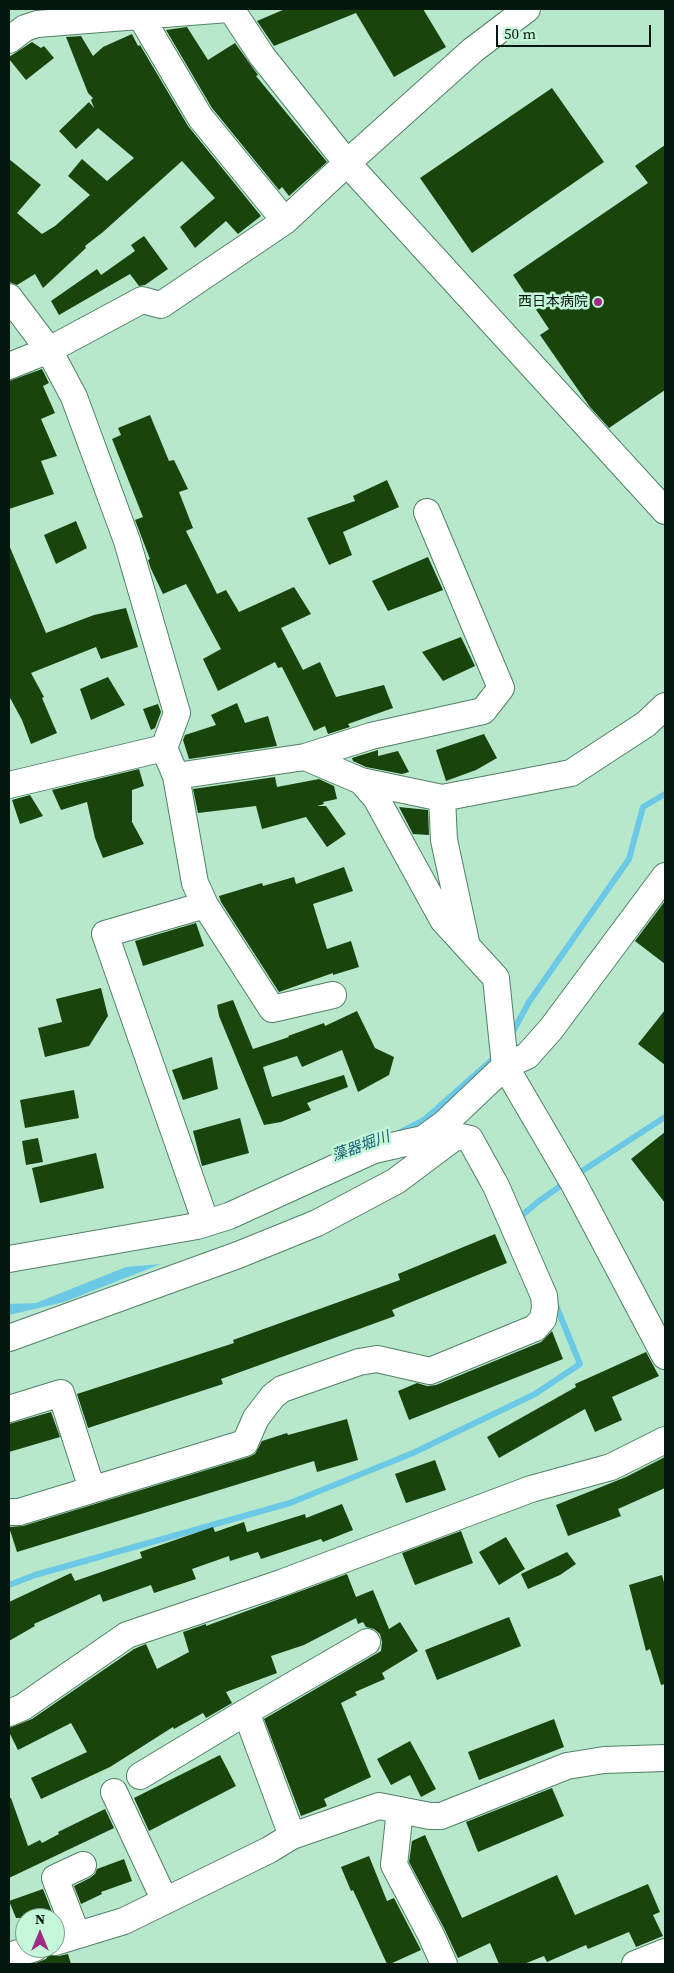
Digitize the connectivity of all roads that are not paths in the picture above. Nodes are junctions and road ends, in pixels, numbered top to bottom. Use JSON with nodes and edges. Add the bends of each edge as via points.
{"nodes":[{"id":1,"x":229,"y":9,"type":"edge"},
{"id":2,"x":527,"y":9,"type":"edge"},
{"id":3,"x":193,"y":10,"type":"edge"},
{"id":4,"x":141,"y":17,"type":"junction"},
{"id":5,"x":9,"y":40,"type":"edge"},
{"id":6,"x":346,"y":163,"type":"junction"},
{"id":7,"x":285,"y":221,"type":"junction"},
{"id":8,"x":9,"y":297,"type":"edge"},
{"id":9,"x":49,"y":350,"type":"junction"},
{"id":10,"x":9,"y":366,"type":"edge"},
{"id":11,"x":665,"y":511,"type":"edge"},
{"id":12,"x":427,"y":512,"type":"dead end"},
{"id":13,"x":665,"y":706,"type":"edge"},
{"id":14,"x":164,"y":748,"type":"junction"},
{"id":15,"x":305,"y":757,"type":"junction"},
{"id":16,"x":176,"y":776,"type":"junction"},
{"id":17,"x":361,"y":781,"type":"junction"},
{"id":18,"x":9,"y":785,"type":"edge"},
{"id":19,"x":442,"y":798,"type":"junction"},
{"id":20,"x":661,"y":889,"type":"edge"},
{"id":21,"x":205,"y":905,"type":"junction"},
{"id":22,"x":466,"y":946,"type":"junction"},
{"id":23,"x":333,"y":995,"type":"dead end"},
{"id":24,"x":505,"y":1066,"type":"junction"},
{"id":25,"x":451,"y":1130,"type":"junction"},
{"id":26,"x":206,"y":1223,"type":"junction"},
{"id":27,"x":9,"y":1259,"type":"edge"},
{"id":28,"x":9,"y":1338,"type":"edge"},
{"id":29,"x":665,"y":1356,"type":"edge"},
{"id":30,"x":9,"y":1409,"type":"edge"},
{"id":31,"x":665,"y":1440,"type":"edge"},
{"id":32,"x":92,"y":1489,"type":"junction"},
{"id":33,"x":9,"y":1512,"type":"edge"},
{"id":34,"x":367,"y":1642,"type":"dead end"},
{"id":35,"x":246,"y":1712,"type":"junction"},
{"id":36,"x":9,"y":1713,"type":"edge"},
{"id":37,"x":665,"y":1758,"type":"edge"},
{"id":38,"x":140,"y":1776,"type":"dead end"},
{"id":39,"x":114,"y":1792,"type":"dead end"},
{"id":40,"x":400,"y":1810,"type":"junction"},
{"id":41,"x":292,"y":1836,"type":"junction"},
{"id":42,"x":83,"y":1865,"type":"dead end"},
{"id":43,"x":165,"y":1901,"type":"junction"},
{"id":44,"x":66,"y":1938,"type":"edge"},
{"id":45,"x":665,"y":1952,"type":"edge"},
{"id":46,"x":444,"y":1964,"type":"edge"},
{"id":47,"x":634,"y":1964,"type":"edge"}],
"edges":[{"from":1,"to":3,"type":"street"},
{"from":1,"to":6,"type":"street"},
{"from":2,"to":6,"type":"street","via":[[473,50]]},
{"from":3,"to":4,"type":"street"},
{"from":4,"to":5,"type":"street","via":[[37,24]]},
{"from":4,"to":7,"type":"street","via":[[200,117]]},
{"from":6,"to":7,"type":"street"},
{"from":6,"to":11,"type":"street"},
{"from":7,"to":9,"type":"street","via":[[161,305],[142,300]]},
{"from":8,"to":9,"type":"street"},
{"from":9,"to":10,"type":"street"},
{"from":9,"to":14,"type":"street","via":[[74,397],[127,541],[178,713]]},
{"from":12,"to":15,"type":"street","via":[[501,688],[483,711],[371,736]]},
{"from":13,"to":19,"type":"street","via":[[646,724],[571,773]]},
{"from":14,"to":16,"type":"street"},
{"from":14,"to":18,"type":"street"},
{"from":15,"to":16,"type":"street"},
{"from":15,"to":17,"type":"street"},
{"from":16,"to":21,"type":"street","via":[[195,883]]},
{"from":17,"to":19,"type":"street"},
{"from":17,"to":22,"type":"street","via":[[376,798],[443,920]]},
{"from":19,"to":22,"type":"street","via":[[444,840]]},
{"from":20,"to":24,"type":"street","via":[[552,1029],[527,1056]]},
{"from":21,"to":23,"type":"street","via":[[272,1009]]},
{"from":21,"to":26,"type":"street","via":[[105,934]]},
{"from":22,"to":24,"type":"street","via":[[496,978]]},
{"from":24,"to":25,"type":"street"},
{"from":24,"to":29,"type":"street","via":[[574,1184]]},
{"from":25,"to":26,"type":"street","via":[[374,1150],[229,1216]]},
{"from":25,"to":28,"type":"street","via":[[396,1181],[381,1180],[317,1223]]},
{"from":25,"to":32,"type":"street","via":[[470,1139],[485,1185],[544,1296],[543,1318],[535,1328],[430,1371],[377,1359],[359,1362],[282,1389],[256,1418],[245,1443]]},
{"from":26,"to":27,"type":"street"},
{"from":30,"to":32,"type":"street","via":[[61,1393]]},
{"from":31,"to":36,"type":"street","via":[[611,1467],[532,1489],[290,1580],[127,1635]]},
{"from":32,"to":33,"type":"street"},
{"from":34,"to":35,"type":"street"},
{"from":35,"to":38,"type":"street"},
{"from":35,"to":41,"type":"street"},
{"from":37,"to":40,"type":"street","via":[[604,1760],[567,1766],[441,1816]]},
{"from":39,"to":43,"type":"street"},
{"from":40,"to":41,"type":"street","via":[[379,1806]]},
{"from":40,"to":46,"type":"street","via":[[394,1865]]},
{"from":41,"to":43,"type":"street"},
{"from":42,"to":44,"type":"street","via":[[55,1878]]},
{"from":43,"to":44,"type":"street","via":[[124,1920]]},
{"from":45,"to":47,"type":"street"}]}
